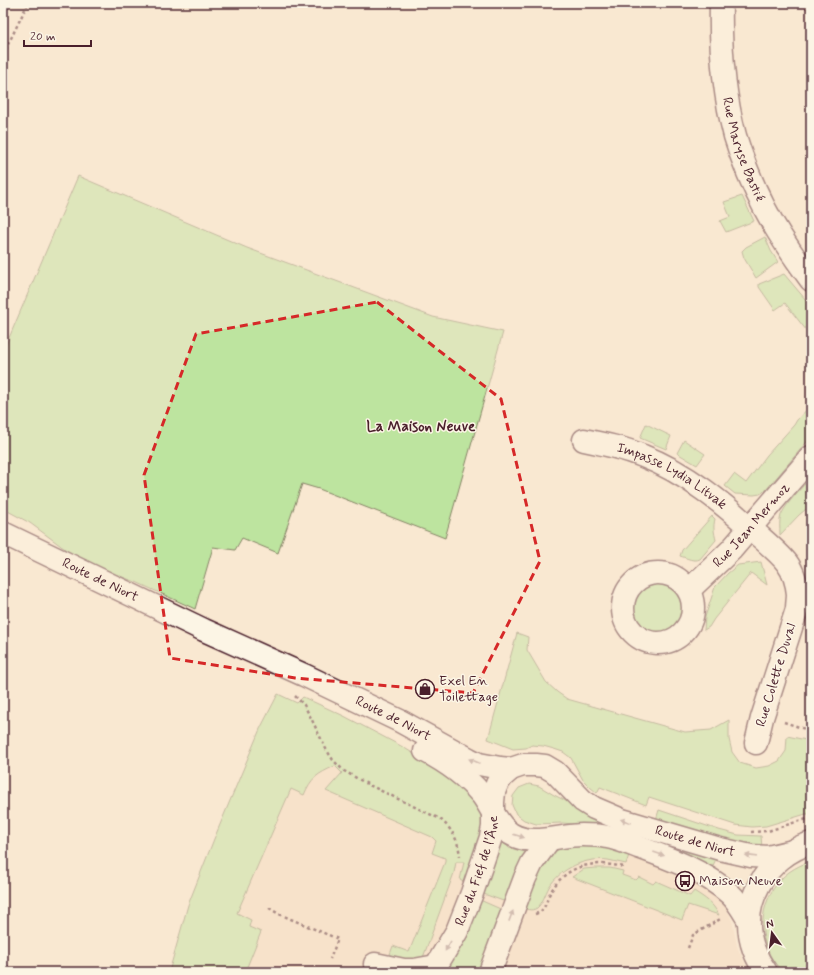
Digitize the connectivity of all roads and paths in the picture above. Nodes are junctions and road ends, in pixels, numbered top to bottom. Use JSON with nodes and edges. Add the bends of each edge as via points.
{"nodes":[{"id":1,"x":28,"y":3,"type":"edge"},
{"id":2,"x":721,"y":3,"type":"edge"},
{"id":3,"x":3,"y":55,"type":"edge"},
{"id":4,"x":811,"y":280,"type":"edge"},
{"id":5,"x":584,"y":440,"type":"dead end"},
{"id":6,"x":811,"y":457,"type":"edge"},
{"id":7,"x":750,"y":528,"type":"junction"},
{"id":8,"x":3,"y":533,"type":"edge"},
{"id":9,"x":3,"y":546,"type":"edge"},
{"id":10,"x":689,"y":590,"type":"dead end"},
{"id":11,"x":294,"y":696,"type":"dead end"},
{"id":12,"x":762,"y":718,"type":"junction"},
{"id":13,"x":811,"y":731,"type":"edge"},
{"id":14,"x":756,"y":743,"type":"dead end"},
{"id":15,"x":511,"y":769,"type":"junction"},
{"id":16,"x":493,"y":812,"type":"junction"},
{"id":17,"x":811,"y":818,"type":"edge"},
{"id":18,"x":744,"y":830,"type":"dead end"},
{"id":19,"x":549,"y":840,"type":"junction"},
{"id":20,"x":811,"y":843,"type":"edge"},
{"id":21,"x":789,"y":852,"type":"junction"},
{"id":22,"x":460,"y":863,"type":"dead end"},
{"id":23,"x":630,"y":867,"type":"dead end"},
{"id":24,"x":269,"y":908,"type":"dead end"},
{"id":25,"x":720,"y":913,"type":"dead end"},
{"id":26,"x":533,"y":914,"type":"dead end"},
{"id":27,"x":723,"y":918,"type":"junction"},
{"id":28,"x":749,"y":921,"type":"junction"},
{"id":29,"x":724,"y":923,"type":"dead end"},
{"id":30,"x":688,"y":948,"type":"dead end"},
{"id":31,"x":330,"y":959,"type":"dead end"},
{"id":32,"x":345,"y":968,"type":"dead end"},
{"id":33,"x":435,"y":969,"type":"edge"},
{"id":34,"x":354,"y":972,"type":"edge"},
{"id":35,"x":390,"y":972,"type":"edge"},
{"id":36,"x":490,"y":972,"type":"edge"},
{"id":37,"x":766,"y":972,"type":"edge"}],
"edges":[{"from":1,"to":3,"type":"path"},
{"from":2,"to":4,"type":"main road","name":"Rue Maryse Bastié","via":[[721,36],[727,96],[735,136],[764,208]]},
{"from":5,"to":7,"type":"main road","name":"Impasse Lydia Litvak","via":[[630,451],[669,468],[692,481]]},
{"from":6,"to":7,"type":"main road","name":"Rue Jean Mermoz"},
{"from":7,"to":10,"type":"main road","name":"Rue Jean Mermoz"},
{"from":7,"to":12,"type":"main road","name":"Rue Colette Duval","via":[[787,563],[795,578],[798,595],[797,609]]},
{"from":15,"to":8,"type":"main road","name":"Route de Niort","one_way":true,"via":[[479,764],[400,721],[198,628]]},
{"from":9,"to":16,"type":"main road","name":"Route de Niort","via":[[369,720],[429,753],[459,773],[481,795]]},
{"from":11,"to":22,"type":"path","via":[[304,705],[333,760],[344,771],[368,785],[440,820],[454,835]]},
{"from":12,"to":13,"type":"path"},
{"from":12,"to":14,"type":"main road","name":"Rue Colette Duval"},
{"from":15,"to":16,"type":"main road","name":"Rue du Fief de l'Âne","via":[[497,784]]},
{"from":21,"to":15,"type":"main road","name":"Route de Niort","one_way":true,"via":[[768,857],[720,850],[622,820],[594,808],[545,766],[524,765]]},
{"from":16,"to":19,"type":"main road","name":"Route de Niort","one_way":true,"via":[[499,823],[511,834],[532,840]]},
{"from":16,"to":33,"type":"main road","name":"Rue du Fief de l'Âne","one_way":true,"via":[[491,838],[472,893],[457,931]]},
{"from":17,"to":18,"type":"path","via":[[768,831]]},
{"from":19,"to":28,"type":"main road","name":"Route de Niort","one_way":true,"via":[[581,835],[605,836],[670,858],[721,886],[738,903]]},
{"from":36,"to":19,"type":"main road","one_way":true,"via":[[525,878],[532,863]]},
{"from":20,"to":21,"type":"main road"},
{"from":21,"to":28,"type":"main road","via":[[778,860],[760,881]]},
{"from":23,"to":26,"type":"path","via":[[596,864],[571,871],[556,884],[544,907]]},
{"from":24,"to":31,"type":"path","via":[[338,939]]},
{"from":25,"to":27,"type":"path"},
{"from":27,"to":29,"type":"path"},
{"from":27,"to":30,"type":"path","via":[[693,935]]},
{"from":28,"to":37,"type":"main road","via":[[754,949]]},
{"from":32,"to":34,"type":"path"},
{"from":33,"to":35,"type":"main road","via":[[404,970],[375,964]]}]}
